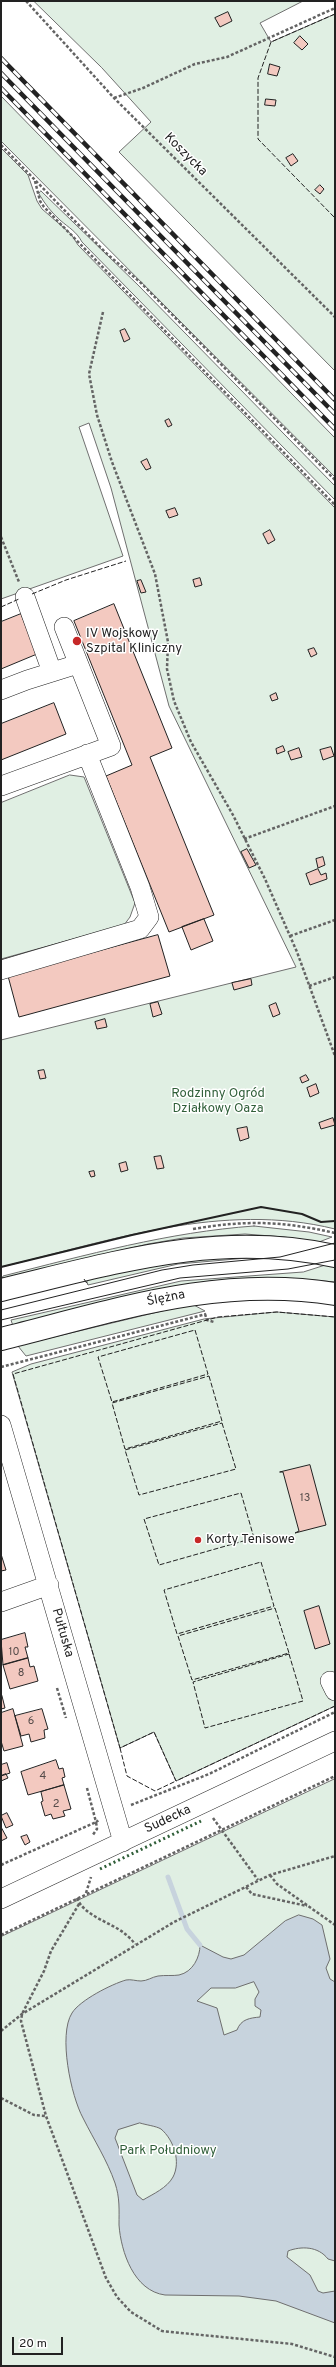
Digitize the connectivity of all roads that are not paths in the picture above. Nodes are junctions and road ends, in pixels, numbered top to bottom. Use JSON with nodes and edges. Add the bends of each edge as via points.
{"nodes":[{"id":1,"x":25,"y":597,"type":"road end"},
{"id":2,"x":64,"y":627,"type":"dead end"},
{"id":3,"x":78,"y":664,"type":"junction"},
{"id":4,"x":52,"y":672,"type":"junction"},
{"id":5,"x":1,"y":690,"type":"edge"},
{"id":6,"x":87,"y":754,"type":"junction"},
{"id":7,"x":1,"y":786,"type":"edge"},
{"id":8,"x":1,"y":970,"type":"edge"},
{"id":9,"x":335,"y":1256,"type":"edge"},
{"id":10,"x":1,"y":1290,"type":"edge"},
{"id":11,"x":335,"y":1294,"type":"edge"},
{"id":12,"x":1,"y":1339,"type":"edge"},
{"id":13,"x":1,"y":1425,"type":"edge"},
{"id":14,"x":49,"y":1585,"type":"junction"},
{"id":15,"x":1,"y":1602,"type":"edge"},
{"id":16,"x":335,"y":1742,"type":"edge"},
{"id":17,"x":122,"y":1842,"type":"junction"},
{"id":18,"x":1,"y":1899,"type":"edge"}],
"edges":[{"from":1,"to":4,"type":"street"},
{"from":2,"to":3,"type":"street"},
{"from":3,"to":4,"type":"street"},
{"from":3,"to":6,"type":"street","via":[[111,746]]},
{"from":4,"to":5,"type":"street"},
{"from":6,"to":7,"type":"street"},
{"from":6,"to":8,"type":"street","via":[[140,887],[149,918],[140,929]]},
{"from":9,"to":10,"type":"main road","via":[[260,1246],[183,1249],[115,1262]]},
{"from":11,"to":12,"type":"main road","name":"Ślężna","via":[[268,1288],[214,1290],[175,1296]]},
{"from":13,"to":14,"type":"street","name":"Pułtuska"},
{"from":14,"to":15,"type":"street"},
{"from":14,"to":17,"type":"street","name":"Pułtuska"},
{"from":16,"to":17,"type":"street","name":"Sudecka"},
{"from":17,"to":18,"type":"street","name":"Sudecka"}]}
